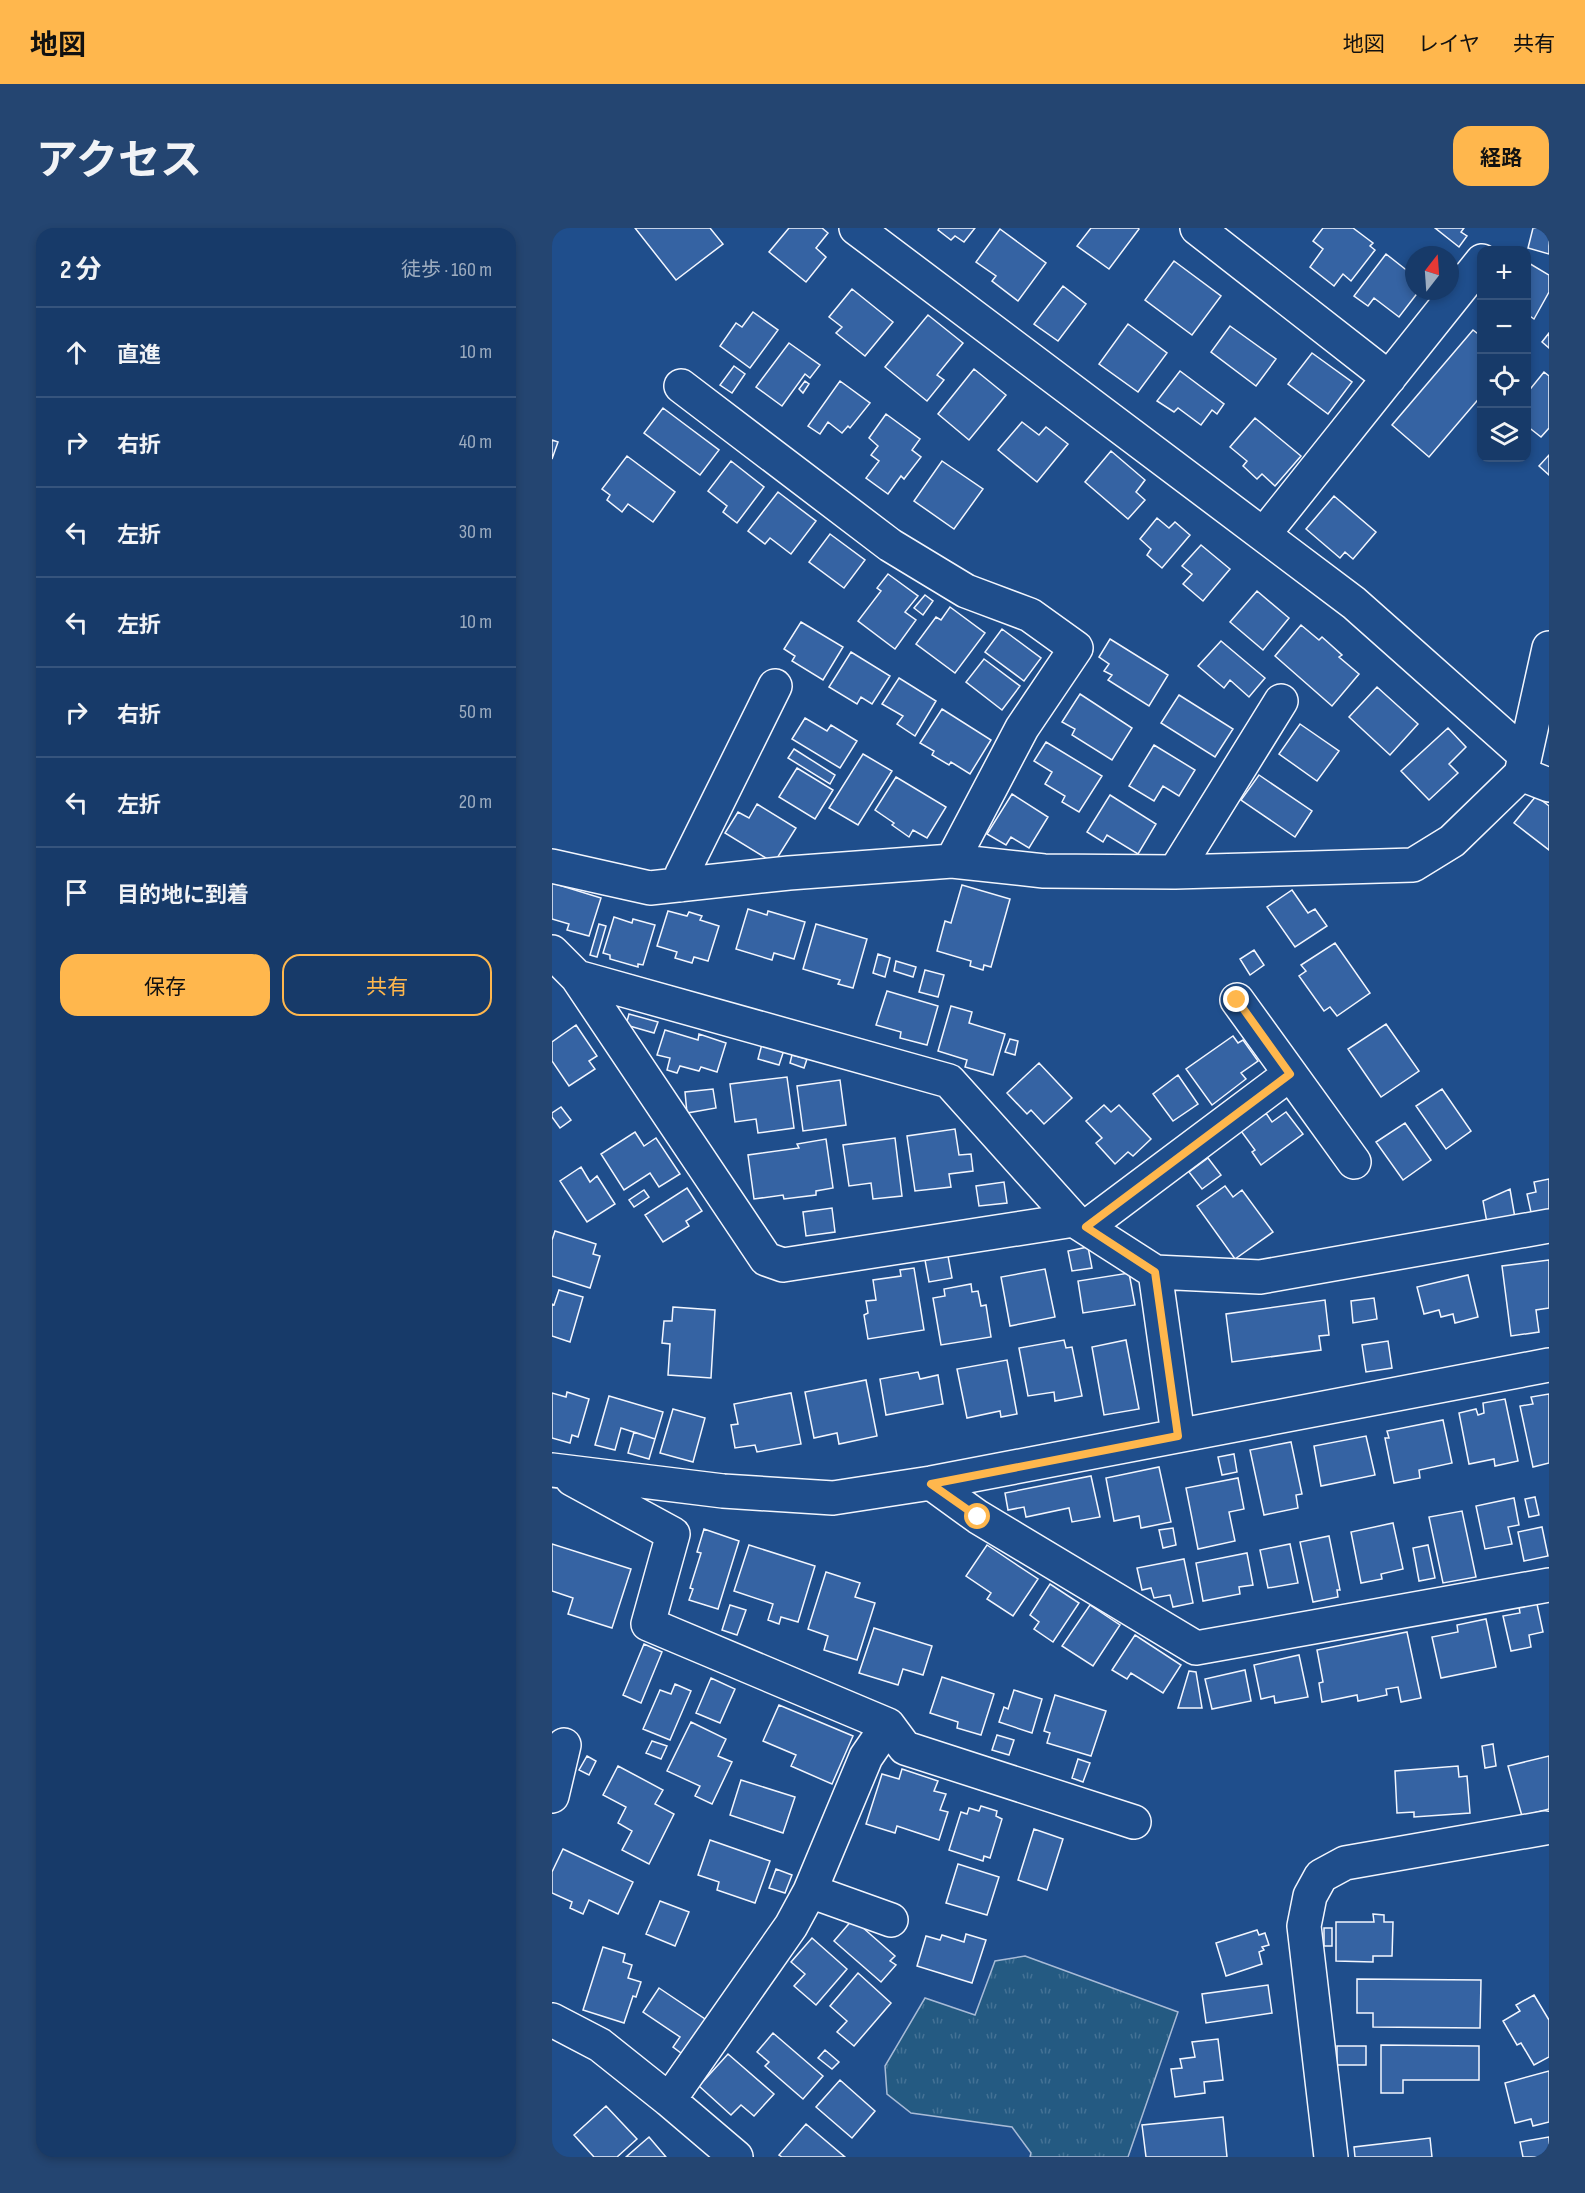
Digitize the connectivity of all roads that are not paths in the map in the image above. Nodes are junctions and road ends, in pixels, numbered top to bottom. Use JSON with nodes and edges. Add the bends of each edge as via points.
{"nodes":[{"id":1,"x":856,"y":228,"type":"edge"},
{"id":2,"x":1197,"y":228,"type":"edge"},
{"id":3,"x":1477,"y":267,"type":"edge"},
{"id":4,"x":1389,"y":378,"type":"junction"},
{"id":5,"x":681,"y":386,"type":"dead end"},
{"id":6,"x":1264,"y":534,"type":"junction"},
{"id":7,"x":1549,"y":648,"type":"edge"},
{"id":8,"x":775,"y":686,"type":"dead end"},
{"id":9,"x":1281,"y":701,"type":"dead end"},
{"id":10,"x":1532,"y":771,"type":"edge"},
{"id":11,"x":952,"y":861,"type":"junction"},
{"id":12,"x":552,"y":866,"type":"edge"},
{"id":13,"x":1175,"y":872,"type":"junction"},
{"id":14,"x":680,"y":885,"type":"junction"},
{"id":15,"x":552,"y":952,"type":"edge"},
{"id":16,"x":577,"y":977,"type":"junction"},
{"id":17,"x":1237,"y":1000,"type":"dead end"},
{"id":18,"x":1290,"y":1074,"type":"junction"},
{"id":19,"x":1354,"y":1162,"type":"dead end"},
{"id":20,"x":1080,"y":1224,"type":"junction"},
{"id":21,"x":1549,"y":1226,"type":"edge"},
{"id":22,"x":1155,"y":1272,"type":"junction"},
{"id":23,"x":1549,"y":1365,"type":"edge"},
{"id":24,"x":1178,"y":1436,"type":"junction"},
{"id":25,"x":555,"y":1471,"type":"edge"},
{"id":26,"x":931,"y":1484,"type":"junction"},
{"id":27,"x":1549,"y":1585,"type":"edge"},
{"id":28,"x":888,"y":1725,"type":"junction"},
{"id":29,"x":564,"y":1745,"type":"dead end"},
{"id":30,"x":552,"y":1796,"type":"edge"},
{"id":31,"x":1134,"y":1822,"type":"dead end"},
{"id":32,"x":1545,"y":1828,"type":"dead end"},
{"id":33,"x":810,"y":1891,"type":"junction"},
{"id":34,"x":891,"y":1920,"type":"dead end"},
{"id":35,"x":552,"y":2020,"type":"edge"},
{"id":36,"x":669,"y":2100,"type":"junction"},
{"id":37,"x":736,"y":2157,"type":"edge"},
{"id":38,"x":1331,"y":2157,"type":"edge"}],
"edges":[{"from":1,"to":6,"type":"street"},
{"from":2,"to":4,"type":"street"},
{"from":3,"to":4,"type":"street"},
{"from":4,"to":6,"type":"street"},
{"from":5,"to":11,"type":"street","via":[[890,545],[966,591],[1030,615],[1076,648],[1022,728]]},
{"from":6,"to":10,"type":"street","via":[[1354,603]]},
{"from":7,"to":10,"type":"street"},
{"from":8,"to":14,"type":"street"},
{"from":9,"to":13,"type":"street"},
{"from":10,"to":13,"type":"street","via":[[1452,841],[1413,865]]},
{"from":11,"to":13,"type":"street","via":[[1044,871]]},
{"from":11,"to":14,"type":"street"},
{"from":12,"to":14,"type":"street","via":[[650,888]]},
{"from":15,"to":16,"type":"street"},
{"from":16,"to":20,"type":"street","via":[[949,1081]]},
{"from":16,"to":20,"type":"street","via":[[766,1259],[783,1265]]},
{"from":17,"to":18,"type":"street"},
{"from":18,"to":19,"type":"street"},
{"from":18,"to":20,"type":"street"},
{"from":20,"to":22,"type":"street"},
{"from":21,"to":22,"type":"street","via":[[1260,1276]]},
{"from":22,"to":24,"type":"street"},
{"from":23,"to":24,"type":"street"},
{"from":24,"to":26,"type":"street"},
{"from":25,"to":26,"type":"street","via":[[723,1491],[833,1498]]},
{"from":25,"to":28,"type":"street","via":[[673,1534],[648,1624]]},
{"from":26,"to":27,"type":"street","via":[[978,1517],[1196,1648]]},
{"from":28,"to":31,"type":"street","via":[[905,1748]]},
{"from":28,"to":33,"type":"street","via":[[866,1757]]},
{"from":29,"to":30,"type":"street"},
{"from":32,"to":38,"type":"street","via":[[1345,1863],[1321,1876],[1310,1896],[1304,1926]]},
{"from":33,"to":34,"type":"street"},
{"from":33,"to":36,"type":"street","via":[[791,1926]]},
{"from":35,"to":36,"type":"street","via":[[600,2045]]},
{"from":36,"to":37,"type":"street"}]}
